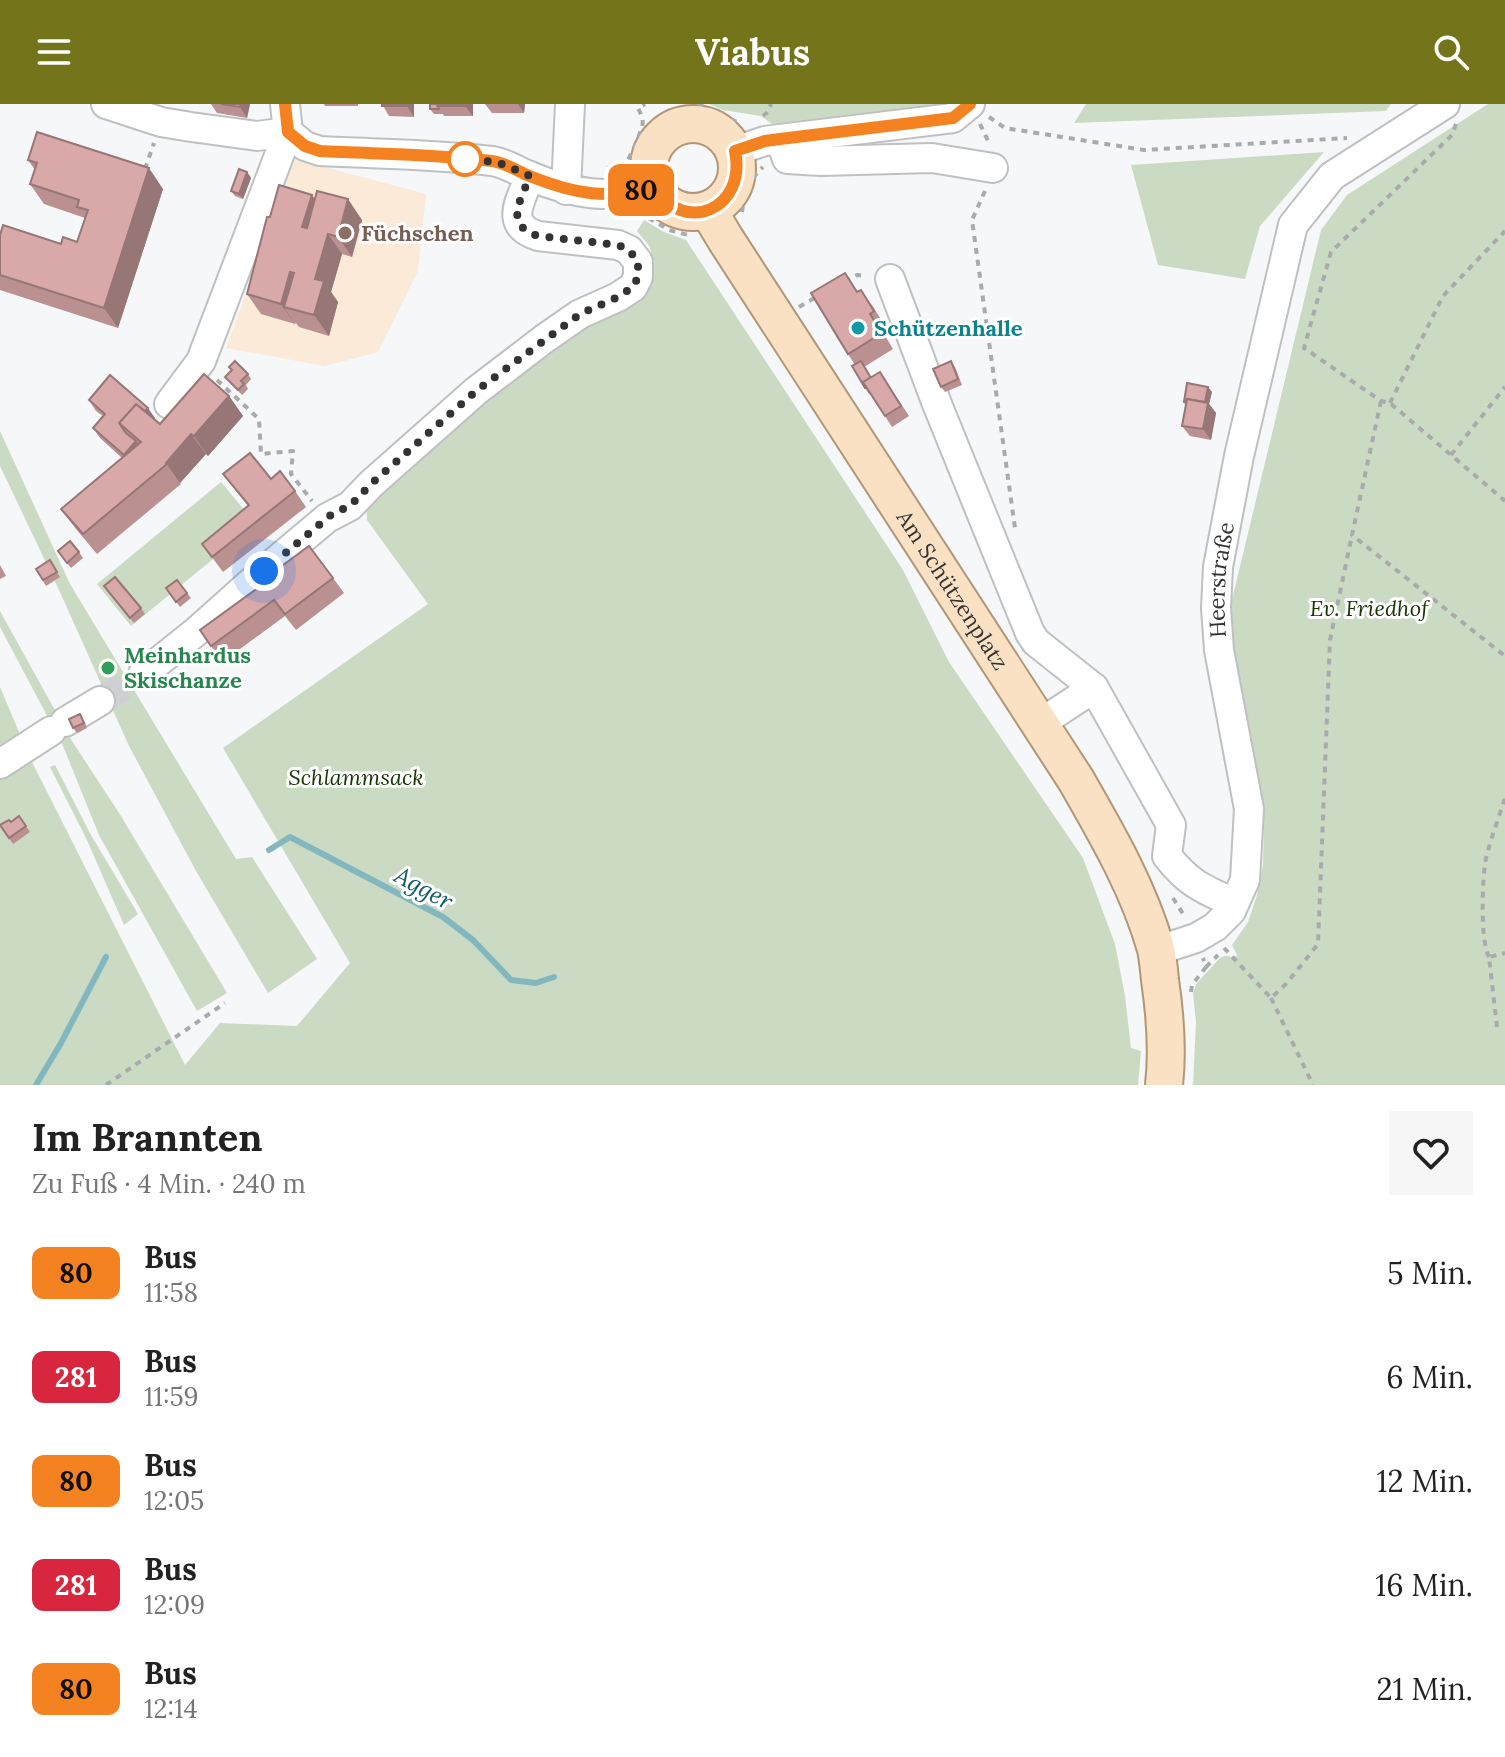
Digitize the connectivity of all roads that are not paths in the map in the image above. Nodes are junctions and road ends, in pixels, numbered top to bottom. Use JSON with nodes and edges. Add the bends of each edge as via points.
{"nodes":[{"id":1,"x":106,"y":104,"type":"edge"},
{"id":2,"x":285,"y":104,"type":"edge"},
{"id":3,"x":570,"y":104,"type":"edge"},
{"id":4,"x":970,"y":104,"type":"edge"},
{"id":5,"x":662,"y":109,"type":"edge"},
{"id":6,"x":1453,"y":109,"type":"edge"},
{"id":7,"x":288,"y":132,"type":"junction"},
{"id":8,"x":759,"y":138,"type":"junction"},
{"id":9,"x":993,"y":168,"type":"road end"},
{"id":10,"x":530,"y":176,"type":"junction"},
{"id":11,"x":653,"y":187,"type":"junction"},
{"id":12,"x":566,"y":190,"type":"junction"},
{"id":13,"x":719,"y":228,"type":"junction"},
{"id":14,"x":890,"y":279,"type":"road end"},
{"id":15,"x":169,"y":404,"type":"dead end"},
{"id":16,"x":143,"y":674,"type":"tunnel mouth"},
{"id":17,"x":1094,"y":688,"type":"junction"},
{"id":18,"x":100,"y":701,"type":"tunnel mouth"},
{"id":19,"x":1039,"y":724,"type":"junction"},
{"id":20,"x":0,"y":764,"type":"edge"},
{"id":21,"x":1234,"y":903,"type":"junction"},
{"id":22,"x":1156,"y":951,"type":"junction"},
{"id":23,"x":1164,"y":1085,"type":"edge"}],
"edges":[{"from":1,"to":7,"type":"street","via":[[191,127],[257,136]]},
{"from":2,"to":7,"type":"street"},
{"from":3,"to":12,"type":"street"},
{"from":4,"to":8,"type":"street","via":[[953,118]]},
{"from":5,"to":8,"type":"main road","via":[[727,139]]},
{"from":5,"to":11,"type":"main road","via":[[663,135],[649,159]]},
{"from":6,"to":21,"type":"street","name":"Heerstraße","via":[[1332,176],[1293,225],[1218,567],[1219,650],[1249,809],[1245,880]]},
{"from":7,"to":10,"type":"street","via":[[320,151],[497,162]]},
{"from":7,"to":15,"type":"street","via":[[199,363]]},
{"from":8,"to":9,"type":"street","via":[[787,159],[932,158]]},
{"from":8,"to":13,"type":"main road","via":[[738,165],[721,203]]},
{"from":10,"to":12,"type":"street"},
{"from":10,"to":16,"type":"street","via":[[516,209],[517,221],[527,232],[629,250],[638,262],[633,287],[580,314],[476,391],[350,506],[327,518]]},
{"from":11,"to":12,"type":"street","via":[[610,193]]},
{"from":11,"to":13,"type":"main road","via":[[670,206],[696,213]]},
{"from":13,"to":19,"type":"main road","name":"Am Schützenplatz"},
{"from":14,"to":17,"type":"street","via":[[1030,633]]},
{"from":17,"to":19,"type":"street"},
{"from":17,"to":21,"type":"street","via":[[1171,825],[1167,856],[1196,886]]},
{"from":18,"to":20,"type":"street"},
{"from":19,"to":22,"type":"main road","name":"Am Schützenplatz","via":[[1114,847]]},
{"from":21,"to":22,"type":"street","name":"Heerstraße","via":[[1215,927]]},
{"from":22,"to":23,"type":"main road","via":[[1166,1046]]}]}
